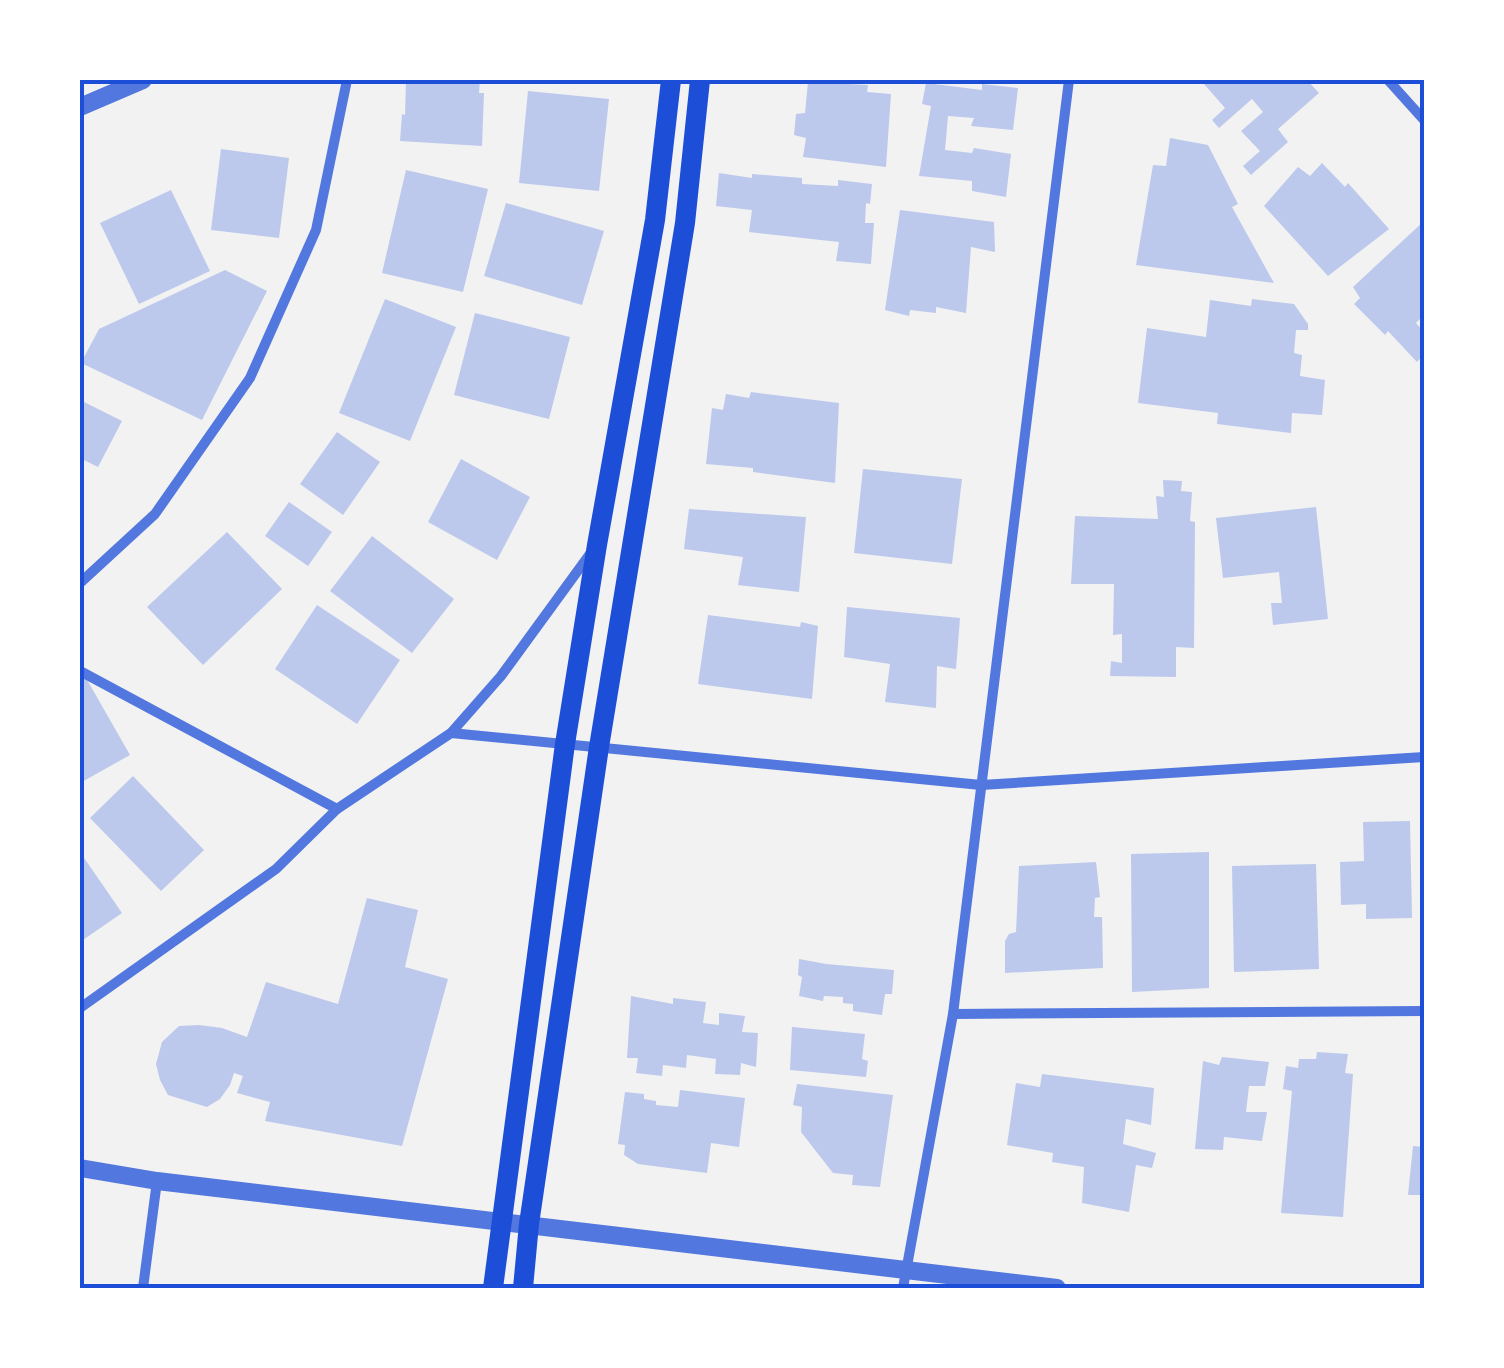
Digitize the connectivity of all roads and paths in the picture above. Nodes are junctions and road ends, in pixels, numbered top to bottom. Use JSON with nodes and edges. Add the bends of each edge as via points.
{"nodes":[{"id":1,"x":144,"y":80,"type":"edge"},
{"id":2,"x":348,"y":80,"type":"edge"},
{"id":3,"x":671,"y":80,"type":"edge"},
{"id":4,"x":700,"y":80,"type":"edge"},
{"id":5,"x":1069,"y":80,"type":"edge"},
{"id":6,"x":1388,"y":80,"type":"edge"},
{"id":7,"x":80,"y":107,"type":"edge"},
{"id":8,"x":1424,"y":120,"type":"edge"},
{"id":9,"x":597,"y":545,"type":"junction"},
{"id":10,"x":80,"y":583,"type":"edge"},
{"id":11,"x":80,"y":671,"type":"edge"},
{"id":12,"x":451,"y":732,"type":"junction"},
{"id":13,"x":565,"y":744,"type":"junction"},
{"id":14,"x":598,"y":746,"type":"junction"},
{"id":15,"x":1424,"y":756,"type":"edge"},
{"id":16,"x":981,"y":785,"type":"junction"},
{"id":17,"x":337,"y":809,"type":"junction"},
{"id":18,"x":80,"y":1008,"type":"edge"},
{"id":19,"x":1424,"y":1011,"type":"edge"},
{"id":20,"x":953,"y":1014,"type":"junction"},
{"id":21,"x":80,"y":1168,"type":"edge"},
{"id":22,"x":156,"y":1182,"type":"junction"},
{"id":23,"x":500,"y":1221,"type":"junction"},
{"id":24,"x":529,"y":1224,"type":"junction"},
{"id":25,"x":904,"y":1279,"type":"edge"},
{"id":26,"x":143,"y":1288,"type":"edge"},
{"id":27,"x":492,"y":1288,"type":"edge"},
{"id":28,"x":523,"y":1288,"type":"edge"},
{"id":29,"x":1057,"y":1288,"type":"edge"}],
"edges":[{"from":1,"to":7,"type":"street"},
{"from":2,"to":10,"type":"street","via":[[316,230],[250,378],[156,514]]},
{"from":3,"to":9,"type":"main road","via":[[655,220]]},
{"from":4,"to":14,"type":"main road","via":[[685,224]]},
{"from":5,"to":16,"type":"street"},
{"from":6,"to":8,"type":"street"},
{"from":9,"to":12,"type":"street"},
{"from":9,"to":13,"type":"main road"},
{"from":11,"to":17,"type":"street"},
{"from":12,"to":13,"type":"street"},
{"from":12,"to":17,"type":"street"},
{"from":13,"to":14,"type":"street"},
{"from":13,"to":23,"type":"main road"},
{"from":14,"to":16,"type":"street"},
{"from":14,"to":24,"type":"main road"},
{"from":15,"to":16,"type":"street"},
{"from":16,"to":20,"type":"street"},
{"from":17,"to":18,"type":"street","via":[[276,869]]},
{"from":19,"to":20,"type":"street"},
{"from":20,"to":25,"type":"street"},
{"from":21,"to":22,"type":"street"},
{"from":22,"to":23,"type":"street"},
{"from":22,"to":26,"type":"street"},
{"from":23,"to":24,"type":"street"},
{"from":23,"to":27,"type":"main road"},
{"from":24,"to":25,"type":"street"},
{"from":24,"to":28,"type":"main road"},
{"from":25,"to":29,"type":"street"}]}
